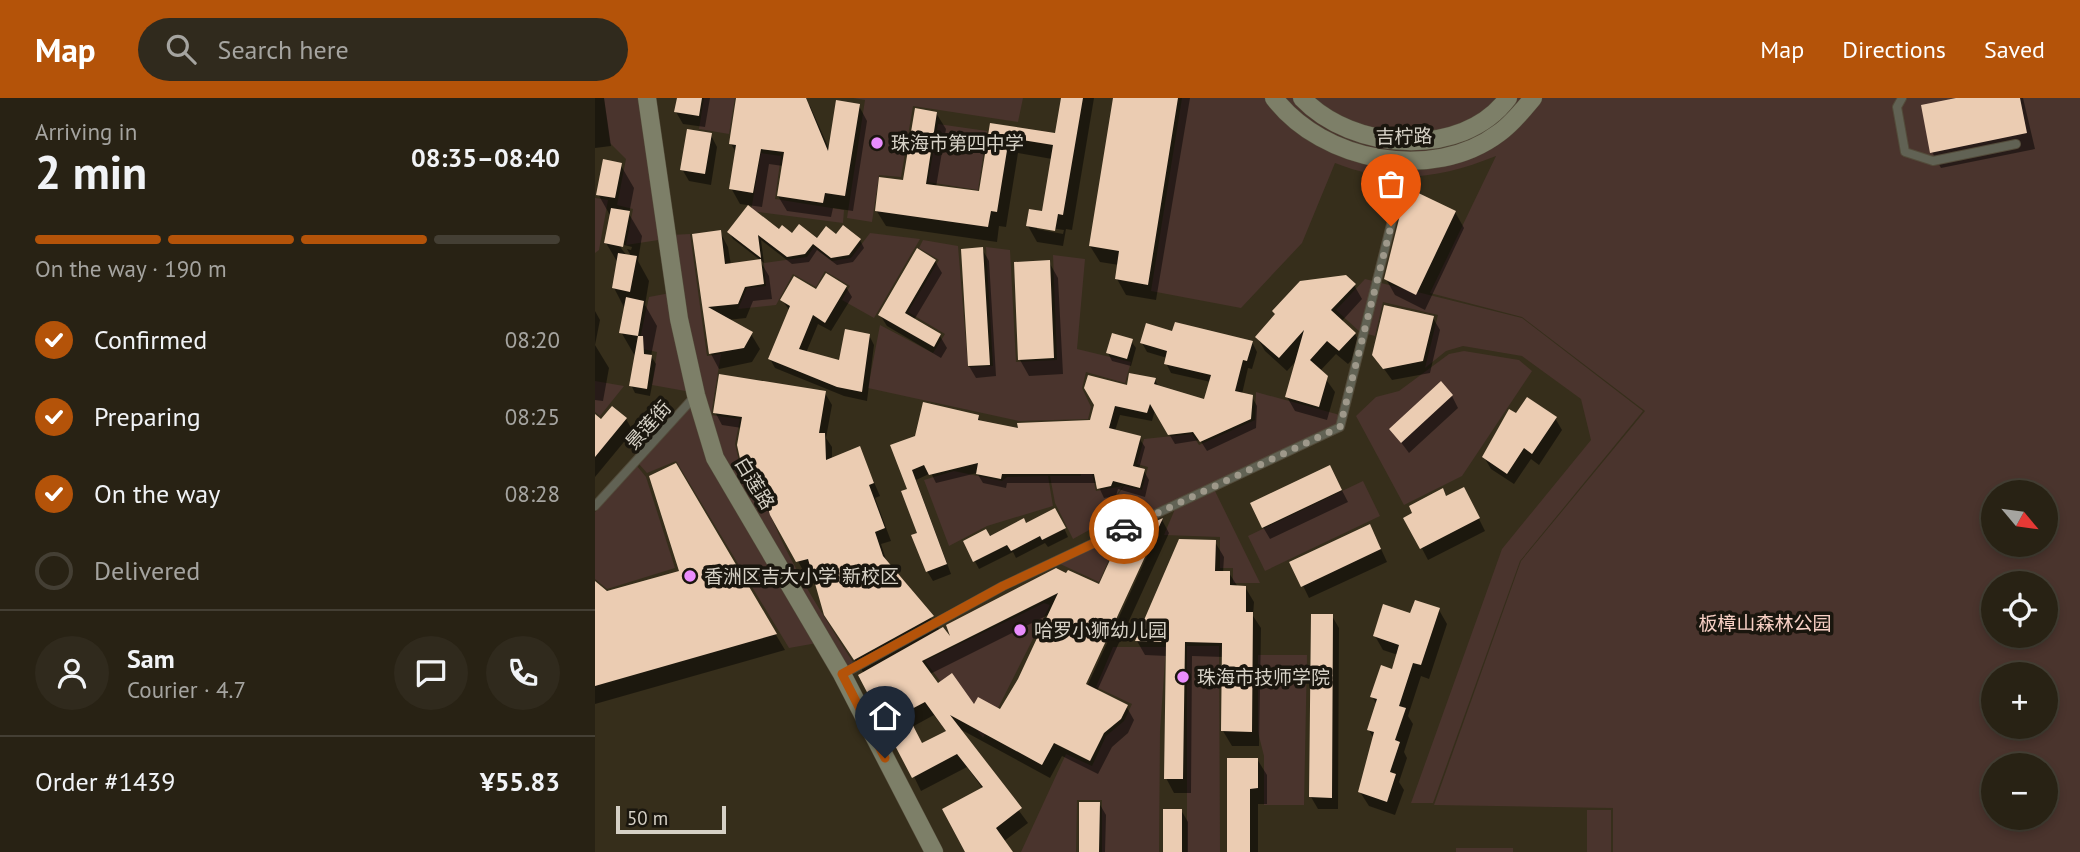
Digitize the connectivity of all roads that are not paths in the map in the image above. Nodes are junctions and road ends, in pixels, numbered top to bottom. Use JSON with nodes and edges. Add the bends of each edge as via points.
{"nodes":[{"id":1,"x":647,"y":98,"type":"edge"},
{"id":2,"x":1273,"y":98,"type":"edge"},
{"id":3,"x":1302,"y":98,"type":"edge"},
{"id":4,"x":1508,"y":98,"type":"edge"},
{"id":5,"x":1533,"y":98,"type":"edge"},
{"id":6,"x":1902,"y":98,"type":"edge"},
{"id":7,"x":2017,"y":144,"type":"dead end"},
{"id":8,"x":1407,"y":160,"type":"junction"},
{"id":9,"x":696,"y":395,"type":"junction"},
{"id":10,"x":595,"y":506,"type":"edge"},
{"id":11,"x":842,"y":674,"type":"junction"},
{"id":12,"x":934,"y":852,"type":"edge"}],
"edges":[{"from":1,"to":9,"type":"main road","name":"白莲路","via":[[679,319]]},
{"from":2,"to":8,"type":"main road","name":"吉柠路","via":[[1303,125],[1336,145],[1370,159]]},
{"from":3,"to":4,"type":"main road","name":"吉柠路","via":[[1351,130],[1378,140],[1401,141],[1469,129]]},
{"from":5,"to":8,"type":"main road","name":"吉柠路","via":[[1499,134],[1471,148]]},
{"from":6,"to":7,"type":"lane","via":[[1897,107],[1905,152],[1933,161]]},
{"from":8,"to":11,"type":"lane","via":[[1340,427],[1003,586]]},
{"from":9,"to":10,"type":"lane","name":"景莲街"},
{"from":9,"to":11,"type":"main road","name":"白莲路","via":[[715,458]]},
{"from":11,"to":12,"type":"main road","name":"白莲路"}]}
